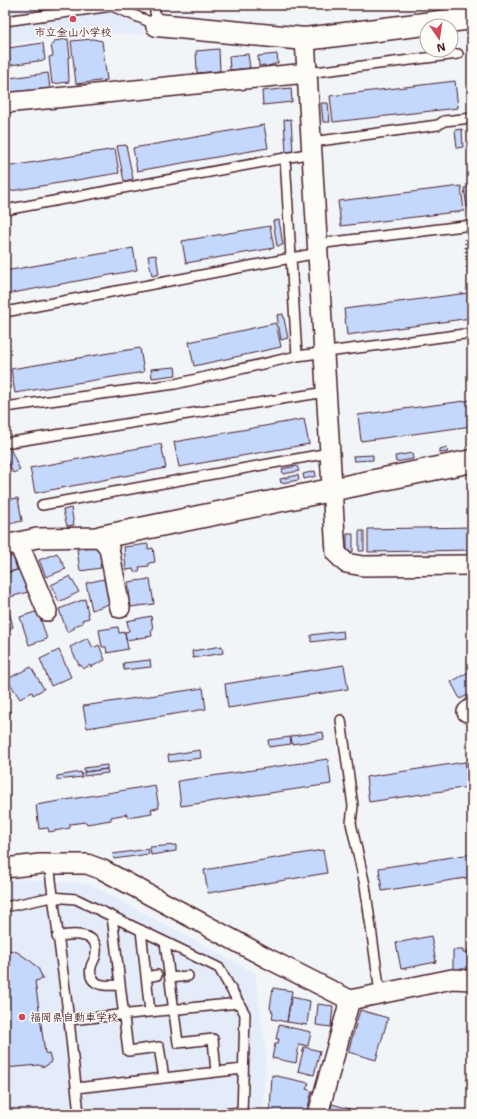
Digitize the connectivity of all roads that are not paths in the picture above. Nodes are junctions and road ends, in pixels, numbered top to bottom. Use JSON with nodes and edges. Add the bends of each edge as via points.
{"nodes":[{"id":1,"x":155,"y":15,"type":"edge"},
{"id":2,"x":472,"y":18,"type":"edge"},
{"id":3,"x":5,"y":20,"type":"edge"},
{"id":4,"x":305,"y":39,"type":"junction"},
{"id":5,"x":428,"y":58,"type":"edge"},
{"id":6,"x":307,"y":74,"type":"junction"},
{"id":7,"x":5,"y":103,"type":"edge"},
{"id":8,"x":472,"y":118,"type":"edge"},
{"id":9,"x":312,"y":147,"type":"junction"},
{"id":10,"x":285,"y":158,"type":"junction"},
{"id":11,"x":5,"y":210,"type":"edge"},
{"id":12,"x":468,"y":226,"type":"edge"},
{"id":13,"x":317,"y":249,"type":"junction"},
{"id":14,"x":292,"y":257,"type":"junction"},
{"id":15,"x":5,"y":312,"type":"edge"},
{"id":16,"x":472,"y":333,"type":"edge"},
{"id":17,"x":324,"y":353,"type":"junction"},
{"id":18,"x":297,"y":356,"type":"junction"},
{"id":19,"x":326,"y":392,"type":"junction"},
{"id":20,"x":5,"y":407,"type":"edge"},
{"id":21,"x":5,"y":443,"type":"edge"},
{"id":22,"x":329,"y":453,"type":"junction"},
{"id":23,"x":472,"y":461,"type":"edge"},
{"id":24,"x":332,"y":490,"type":"junction"},
{"id":25,"x":42,"y":505,"type":"dead end"},
{"id":26,"x":101,"y":537,"type":"junction"},
{"id":27,"x":12,"y":544,"type":"edge"},
{"id":28,"x":472,"y":565,"type":"edge"},
{"id":29,"x":120,"y":608,"type":"dead end"},
{"id":30,"x":46,"y":611,"type":"dead end"},
{"id":31,"x":341,"y":720,"type":"dead end"},
{"id":32,"x":49,"y":864,"type":"junction"},
{"id":33,"x":5,"y":868,"type":"edge"},
{"id":34,"x":52,"y":897,"type":"junction"},
{"id":35,"x":5,"y":907,"type":"edge"},
{"id":36,"x":112,"y":916,"type":"junction"},
{"id":37,"x":141,"y":930,"type":"junction"},
{"id":38,"x":57,"y":937,"type":"junction"},
{"id":39,"x":165,"y":942,"type":"junction"},
{"id":40,"x":157,"y":975,"type":"dead end"},
{"id":41,"x":188,"y":976,"type":"dead end"},
{"id":42,"x":146,"y":977,"type":"junction"},
{"id":43,"x":170,"y":978,"type":"junction"},
{"id":44,"x":472,"y":980,"type":"edge"},
{"id":45,"x":119,"y":986,"type":"junction"},
{"id":46,"x":380,"y":993,"type":"junction"},
{"id":47,"x":350,"y":1000,"type":"junction"},
{"id":48,"x":239,"y":1003,"type":"junction"},
{"id":49,"x":174,"y":1009,"type":"junction"},
{"id":50,"x":150,"y":1012,"type":"junction"},
{"id":51,"x":122,"y":1014,"type":"junction"},
{"id":52,"x":69,"y":1020,"type":"junction"},
{"id":53,"x":244,"y":1069,"type":"junction"},
{"id":54,"x":216,"y":1072,"type":"junction"},
{"id":55,"x":164,"y":1078,"type":"junction"},
{"id":56,"x":76,"y":1088,"type":"junction"},
{"id":57,"x":242,"y":1113,"type":"edge"},
{"id":58,"x":79,"y":1114,"type":"edge"},
{"id":59,"x":221,"y":1114,"type":"edge"},
{"id":60,"x":318,"y":1114,"type":"edge"}],
"edges":[{"from":1,"to":3,"type":"lane","via":[[112,6]]},
{"from":1,"to":4,"type":"street"},
{"from":2,"to":4,"type":"street"},
{"from":4,"to":6,"type":"street"},
{"from":5,"to":6,"type":"lane"},
{"from":6,"to":7,"type":"street"},
{"from":6,"to":9,"type":"street"},
{"from":8,"to":9,"type":"lane","via":[[444,121],[438,125]]},
{"from":9,"to":10,"type":"lane"},
{"from":9,"to":13,"type":"street"},
{"from":10,"to":11,"type":"lane"},
{"from":10,"to":14,"type":"lane"},
{"from":12,"to":13,"type":"lane"},
{"from":13,"to":14,"type":"lane"},
{"from":13,"to":17,"type":"street"},
{"from":14,"to":15,"type":"lane"},
{"from":14,"to":18,"type":"lane"},
{"from":16,"to":17,"type":"lane"},
{"from":17,"to":18,"type":"lane"},
{"from":17,"to":19,"type":"street"},
{"from":18,"to":20,"type":"lane","via":[[175,384]]},
{"from":19,"to":21,"type":"lane"},
{"from":19,"to":22,"type":"street"},
{"from":22,"to":24,"type":"street"},
{"from":22,"to":25,"type":"lane"},
{"from":23,"to":24,"type":"street"},
{"from":24,"to":26,"type":"street"},
{"from":24,"to":28,"type":"street","via":[[336,553],[346,564]]},
{"from":26,"to":27,"type":"street","via":[[37,538]]},
{"from":26,"to":29,"type":"street","via":[[109,548]]},
{"from":27,"to":30,"type":"street"},
{"from":31,"to":46,"type":"lane","via":[[353,806],[351,823],[365,885]]},
{"from":32,"to":33,"type":"street"},
{"from":32,"to":34,"type":"lane"},
{"from":32,"to":47,"type":"street","via":[[87,864],[103,870]]},
{"from":34,"to":35,"type":"lane"},
{"from":34,"to":36,"type":"lane","via":[[76,899]]},
{"from":34,"to":38,"type":"lane"},
{"from":36,"to":37,"type":"lane"},
{"from":36,"to":45,"type":"lane"},
{"from":37,"to":39,"type":"lane"},
{"from":37,"to":42,"type":"lane"},
{"from":38,"to":45,"type":"lane","via":[[69,934],[85,935],[95,944],[97,951],[91,968],[94,981],[99,985]]},
{"from":38,"to":52,"type":"lane"},
{"from":39,"to":43,"type":"lane"},
{"from":39,"to":48,"type":"lane","via":[[219,968]]},
{"from":40,"to":42,"type":"lane"},
{"from":41,"to":43,"type":"lane"},
{"from":42,"to":50,"type":"lane"},
{"from":43,"to":49,"type":"lane"},
{"from":44,"to":46,"type":"street","via":[[452,979]]},
{"from":45,"to":51,"type":"lane"},
{"from":46,"to":47,"type":"street"},
{"from":47,"to":60,"type":"street"},
{"from":48,"to":49,"type":"lane"},
{"from":48,"to":53,"type":"lane","via":[[245,1014]]},
{"from":49,"to":50,"type":"lane"},
{"from":49,"to":54,"type":"lane","via":[[178,1043],[213,1040]]},
{"from":50,"to":51,"type":"lane"},
{"from":51,"to":52,"type":"lane"},
{"from":51,"to":55,"type":"lane","via":[[128,1051],[159,1047]]},
{"from":52,"to":56,"type":"lane"},
{"from":53,"to":54,"type":"lane"},
{"from":53,"to":57,"type":"lane"},
{"from":54,"to":55,"type":"lane"},
{"from":55,"to":56,"type":"lane"},
{"from":56,"to":58,"type":"lane"},
{"from":57,"to":59,"type":"lane"}]}
